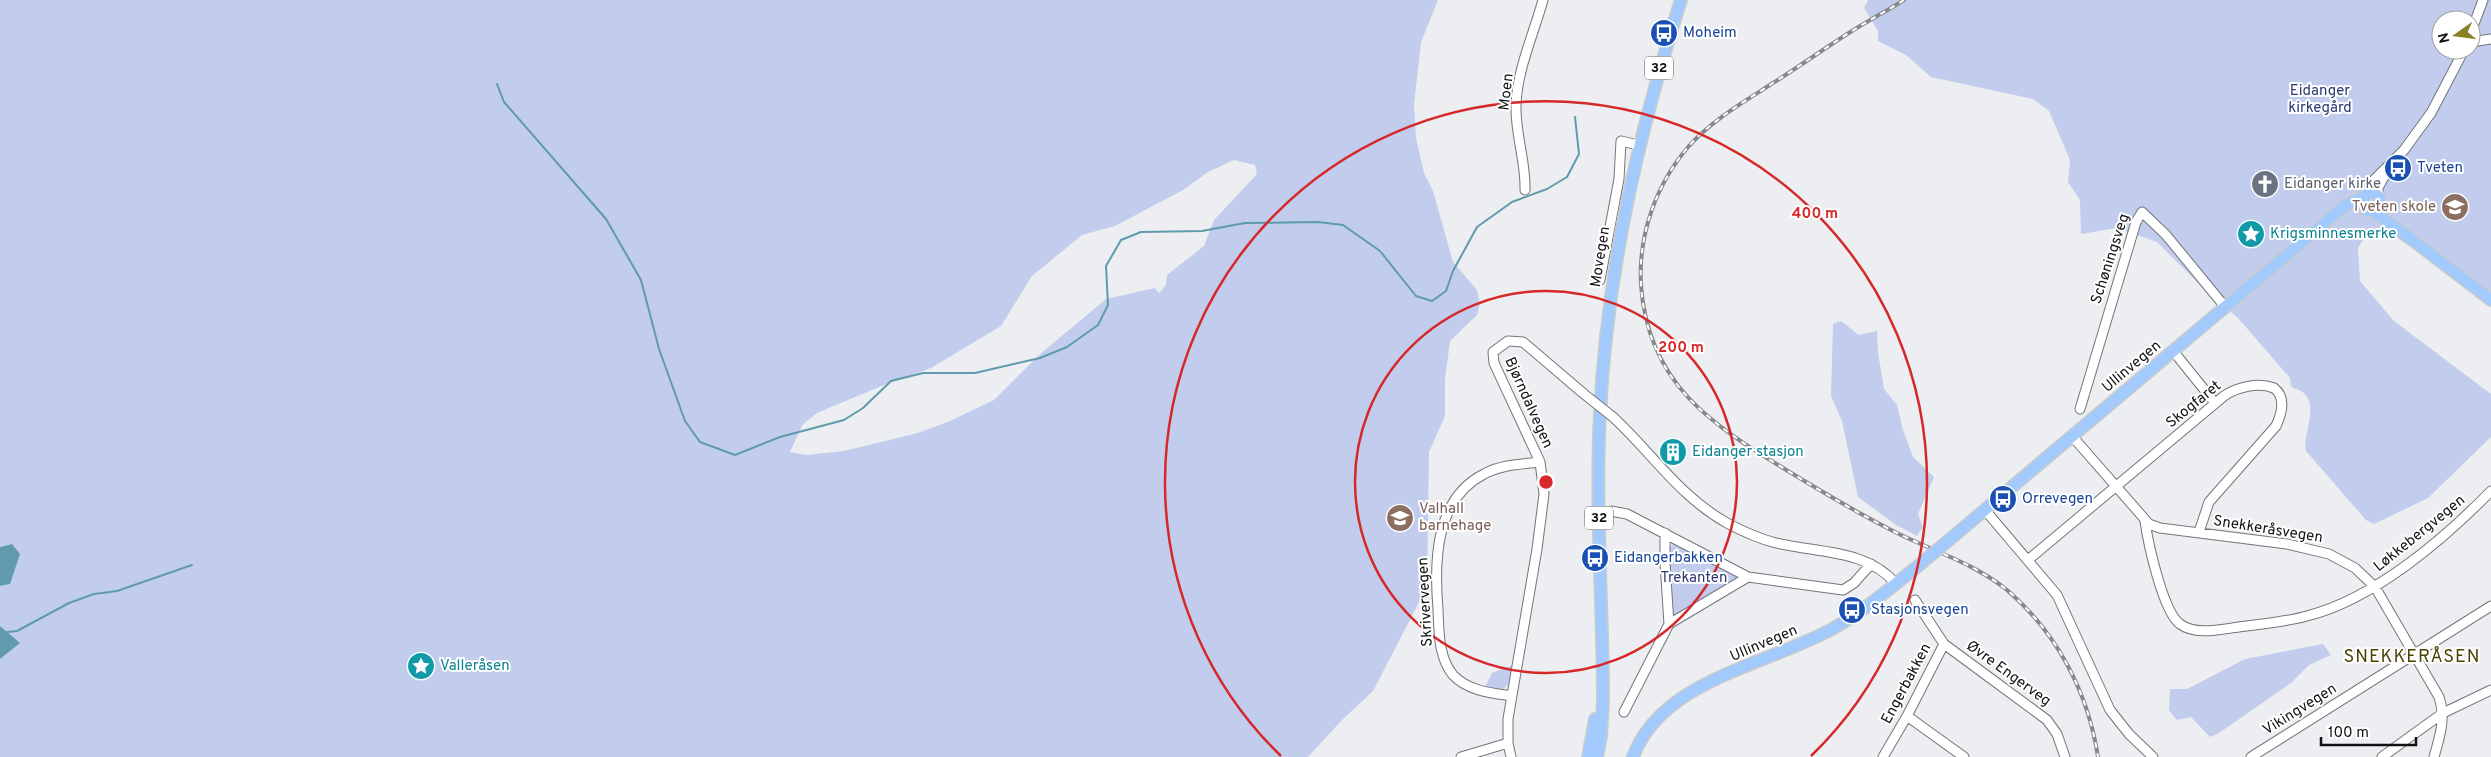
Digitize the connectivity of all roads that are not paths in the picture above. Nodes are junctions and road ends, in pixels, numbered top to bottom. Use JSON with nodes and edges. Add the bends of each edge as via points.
{"nodes":[{"id":1,"x":1543,"y":0,"type":"edge"},
{"id":2,"x":1681,"y":0,"type":"edge"},
{"id":3,"x":2459,"y":60,"type":"edge"},
{"id":4,"x":1638,"y":145,"type":"junction"},
{"id":5,"x":1524,"y":190,"type":"dead end"},
{"id":6,"x":2372,"y":197,"type":"junction"},
{"id":7,"x":2369,"y":210,"type":"junction"},
{"id":8,"x":2329,"y":221,"type":"junction"},
{"id":9,"x":2414,"y":240,"type":"junction"},
{"id":10,"x":1600,"y":280,"type":"dead end"},
{"id":11,"x":2491,"y":300,"type":"edge"},
{"id":12,"x":2226,"y":308,"type":"junction"},
{"id":13,"x":2174,"y":352,"type":"junction"},
{"id":14,"x":2215,"y":403,"type":"junction"},
{"id":15,"x":2080,"y":410,"type":"dead end"},
{"id":16,"x":2072,"y":436,"type":"junction"},
{"id":17,"x":1540,"y":462,"type":"junction"},
{"id":18,"x":2116,"y":487,"type":"junction"},
{"id":19,"x":2491,"y":491,"type":"edge"},
{"id":20,"x":1985,"y":510,"type":"junction"},
{"id":21,"x":1611,"y":511,"type":"dead end"},
{"id":22,"x":2145,"y":521,"type":"junction"},
{"id":23,"x":2199,"y":532,"type":"junction"},
{"id":24,"x":1665,"y":534,"type":"junction"},
{"id":25,"x":2028,"y":560,"type":"junction"},
{"id":26,"x":1871,"y":564,"type":"junction"},
{"id":27,"x":1748,"y":577,"type":"junction"},
{"id":28,"x":1896,"y":584,"type":"junction"},
{"id":29,"x":2375,"y":587,"type":"junction"},
{"id":30,"x":1915,"y":600,"type":"dead end"},
{"id":31,"x":2491,"y":606,"type":"edge"},
{"id":32,"x":1669,"y":624,"type":"junction"},
{"id":33,"x":1944,"y":644,"type":"junction"},
{"id":34,"x":2415,"y":655,"type":"junction"},
{"id":35,"x":1602,"y":660,"type":"junction"},
{"id":36,"x":2491,"y":690,"type":"edge"},
{"id":37,"x":1512,"y":696,"type":"junction"},
{"id":38,"x":1624,"y":712,"type":"dead end"},
{"id":39,"x":2443,"y":713,"type":"junction"},
{"id":40,"x":1908,"y":716,"type":"junction"},
{"id":41,"x":1508,"y":743,"type":"junction"},
{"id":42,"x":1461,"y":757,"type":"edge"},
{"id":43,"x":1511,"y":757,"type":"edge"},
{"id":44,"x":1588,"y":757,"type":"edge"},
{"id":45,"x":1597,"y":757,"type":"edge"},
{"id":46,"x":1633,"y":757,"type":"edge"},
{"id":47,"x":1883,"y":757,"type":"edge"},
{"id":48,"x":1964,"y":757,"type":"edge"},
{"id":49,"x":2065,"y":757,"type":"edge"},
{"id":50,"x":2153,"y":757,"type":"edge"},
{"id":51,"x":2251,"y":757,"type":"edge"},
{"id":52,"x":2382,"y":757,"type":"edge"},
{"id":53,"x":2434,"y":757,"type":"edge"}],
"edges":[{"from":1,"to":5,"type":"street","name":"Moen","via":[[1516,104],[1524,160]]},
{"from":2,"to":4,"type":"main road","name":"Movegen","number":"32"},
{"from":3,"to":6,"type":"street","via":[[2431,113],[2388,168],[2378,176]]},
{"from":4,"to":10,"type":"street","name":"Movegen","via":[[1622,141],[1619,179]]},
{"from":4,"to":35,"type":"main road","name":"Movegen","number":"32","via":[[1613,275],[1602,375],[1598,486]]},
{"from":6,"to":7,"type":"main road","via":[[2363,205]]},
{"from":6,"to":8,"type":"main road","name":"Ullinvegen","via":[[2346,205]]},
{"from":6,"to":9,"type":"main road"},
{"from":7,"to":8,"type":"main road","name":"Ullinvegen","via":[[2348,210]]},
{"from":7,"to":9,"type":"main road"},
{"from":8,"to":12,"type":"main road","name":"Ullinvegen"},
{"from":9,"to":11,"type":"main road"},
{"from":12,"to":13,"type":"main road","name":"Ullinvegen"},
{"from":12,"to":15,"type":"street","name":"Schøningsveg","via":[[2166,235],[2142,212],[2136,222]]},
{"from":13,"to":14,"type":"street"},
{"from":13,"to":16,"type":"main road","name":"Ullinvegen"},
{"from":14,"to":18,"type":"street","name":"Skogfaret"},
{"from":14,"to":23,"type":"street","name":"Skogfaret","via":[[2237,389],[2268,386],[2278,392],[2282,405],[2272,432],[2209,502]]},
{"from":16,"to":18,"type":"street"},
{"from":16,"to":20,"type":"main road","name":"Ullinvegen"},
{"from":17,"to":26,"type":"street","name":"Bjørndalvegen","bridge":true,"via":[[1494,363],[1493,352],[1508,341],[1523,342],[1613,417],[1666,474],[1727,523],[1777,543],[1843,555]]},
{"from":17,"to":37,"type":"street","name":"Bjørndalvegen","via":[[1542,514]]},
{"from":17,"to":37,"type":"street","name":"Skrivervegen","via":[[1495,469],[1473,480],[1450,508],[1436,559],[1440,639],[1448,667],[1464,684]]},
{"from":18,"to":22,"type":"street"},
{"from":18,"to":25,"type":"street","name":"Skogfaret"},
{"from":19,"to":29,"type":"street","name":"Løkkebergvegen","via":[[2412,560]]},
{"from":20,"to":25,"type":"street"},
{"from":20,"to":28,"type":"main road","name":"Ullinvegen","bridge":true},
{"from":21,"to":24,"type":"street","via":[[1618,510]]},
{"from":22,"to":23,"type":"street","name":"Snekkeråsvegen","via":[[2160,528]]},
{"from":22,"to":29,"type":"street","name":"Løkkebergvegen","via":[[2168,607],[2178,623],[2189,629],[2219,629],[2302,617],[2346,602]]},
{"from":23,"to":29,"type":"street","name":"Snekkeråsvegen","via":[[2304,547],[2329,554],[2355,568]]},
{"from":24,"to":27,"type":"street"},
{"from":24,"to":32,"type":"street"},
{"from":25,"to":50,"type":"street","via":[[2063,606],[2110,710]]},
{"from":26,"to":27,"type":"street","via":[[1843,590]]},
{"from":26,"to":28,"type":"street","via":[[1883,570]]},
{"from":27,"to":32,"type":"street"},
{"from":28,"to":46,"type":"main road","name":"Ullinvegen","via":[[1832,629],[1680,698],[1642,736]]},
{"from":29,"to":34,"type":"street","name":"Snekkeråsvegen"},
{"from":30,"to":33,"type":"street","name":"Engerbakken"},
{"from":31,"to":34,"type":"street","name":"Vikingvegen"},
{"from":32,"to":38,"type":"street"},
{"from":33,"to":40,"type":"street","name":"Engerbakken"},
{"from":33,"to":49,"type":"street","name":"Øvre Engerveg","via":[[2047,720],[2057,734]]},
{"from":34,"to":39,"type":"street","name":"Snekkeråsvegen","via":[[2439,697]]},
{"from":34,"to":51,"type":"street","name":"Vikingvegen"},
{"from":35,"to":44,"type":"main road","number":"32"},
{"from":35,"to":45,"type":"main road","number":"32","via":[[1603,713]]},
{"from":36,"to":39,"type":"street"},
{"from":37,"to":41,"type":"street"},
{"from":39,"to":52,"type":"street"},
{"from":39,"to":53,"type":"street"},
{"from":40,"to":47,"type":"street","name":"Engerbakken"},
{"from":40,"to":48,"type":"street"},
{"from":41,"to":42,"type":"street"},
{"from":41,"to":43,"type":"street"}]}
